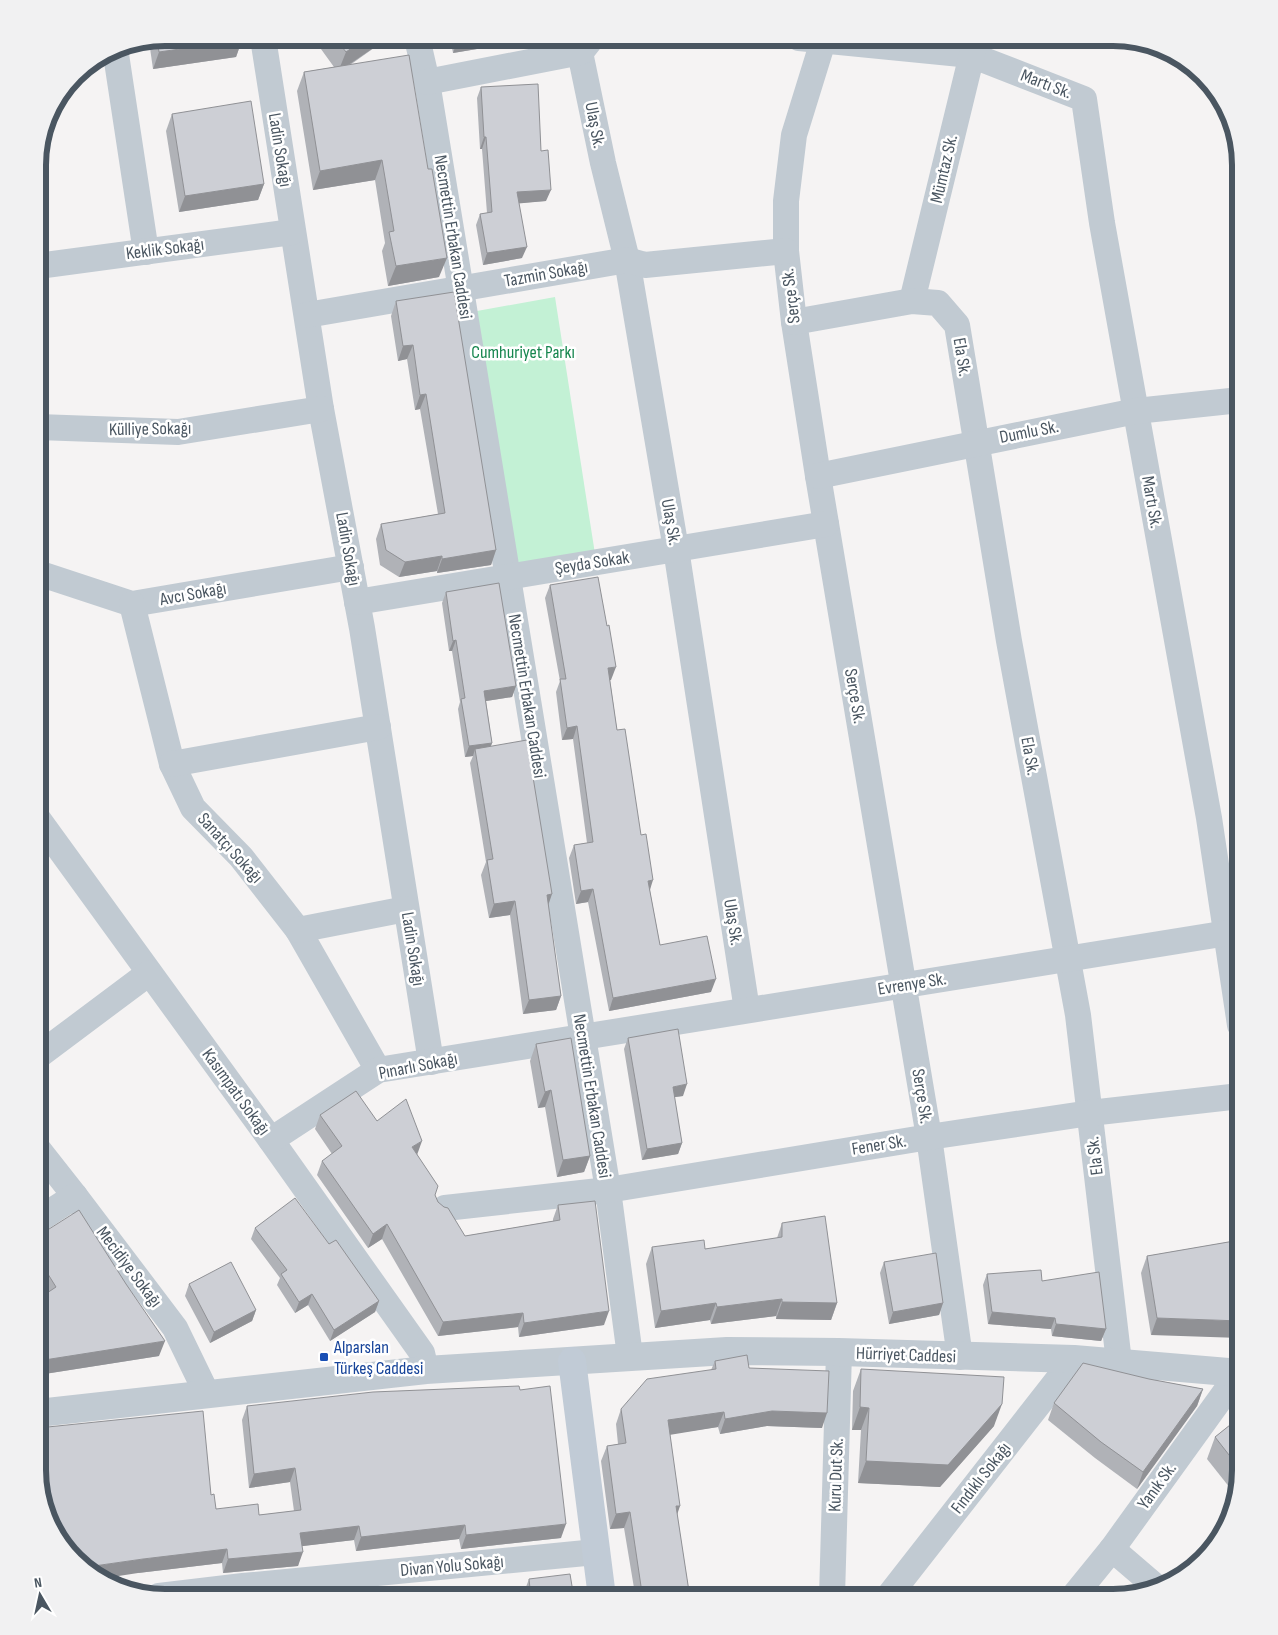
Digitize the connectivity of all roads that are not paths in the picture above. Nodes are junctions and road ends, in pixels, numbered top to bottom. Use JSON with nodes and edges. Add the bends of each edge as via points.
{"nodes":[{"id":1,"x":264,"y":46,"type":"edge"},
{"id":2,"x":419,"y":46,"type":"edge"},
{"id":3,"x":567,"y":46,"type":"edge"},
{"id":4,"x":585,"y":46,"type":"edge"},
{"id":5,"x":813,"y":47,"type":"edge"},
{"id":6,"x":973,"y":47,"type":"edge"},
{"id":7,"x":116,"y":57,"type":"edge"},
{"id":8,"x":427,"y":82,"type":"junction"},
{"id":9,"x":292,"y":232,"type":"junction"},
{"id":10,"x":786,"y":251,"type":"junction"},
{"id":11,"x":146,"y":252,"type":"junction"},
{"id":12,"x":627,"y":260,"type":"junction"},
{"id":13,"x":47,"y":265,"type":"edge"},
{"id":14,"x":461,"y":288,"type":"junction"},
{"id":15,"x":912,"y":300,"type":"junction"},
{"id":16,"x":307,"y":314,"type":"junction"},
{"id":17,"x":794,"y":322,"type":"junction"},
{"id":18,"x":1232,"y":401,"type":"edge"},
{"id":19,"x":322,"y":409,"type":"junction"},
{"id":20,"x":1136,"y":411,"type":"junction"},
{"id":21,"x":47,"y":427,"type":"edge"},
{"id":22,"x":976,"y":443,"type":"junction"},
{"id":23,"x":818,"y":476,"type":"junction"},
{"id":24,"x":826,"y":524,"type":"junction"},
{"id":25,"x":676,"y":549,"type":"junction"},
{"id":26,"x":351,"y":567,"type":"junction"},
{"id":27,"x":47,"y":576,"type":"edge"},
{"id":28,"x":508,"y":577,"type":"junction"},
{"id":29,"x":357,"y":602,"type":"junction"},
{"id":30,"x":132,"y":604,"type":"junction"},
{"id":31,"x":378,"y":727,"type":"junction"},
{"id":32,"x":172,"y":764,"type":"junction"},
{"id":33,"x":46,"y":831,"type":"edge"},
{"id":34,"x":406,"y":909,"type":"junction"},
{"id":35,"x":1232,"y":923,"type":"edge"},
{"id":36,"x":298,"y":930,"type":"junction"},
{"id":37,"x":1232,"y":932,"type":"edge"},
{"id":38,"x":1067,"y":959,"type":"junction"},
{"id":39,"x":149,"y":973,"type":"junction"},
{"id":40,"x":905,"y":985,"type":"junction"},
{"id":41,"x":747,"y":1010,"type":"junction"},
{"id":42,"x":583,"y":1037,"type":"junction"},
{"id":43,"x":46,"y":1050,"type":"edge"},
{"id":44,"x":430,"y":1062,"type":"junction"},
{"id":45,"x":378,"y":1070,"type":"junction"},
{"id":46,"x":1232,"y":1097,"type":"edge"},
{"id":47,"x":1090,"y":1113,"type":"junction"},
{"id":48,"x":929,"y":1137,"type":"junction"},
{"id":49,"x":271,"y":1140,"type":"junction"},
{"id":50,"x":46,"y":1159,"type":"edge"},
{"id":51,"x":608,"y":1190,"type":"junction"},
{"id":52,"x":75,"y":1196,"type":"junction"},
{"id":53,"x":445,"y":1208,"type":"edge"},
{"id":54,"x":46,"y":1215,"type":"edge"},
{"id":55,"x":839,"y":1352,"type":"junction"},
{"id":56,"x":630,"y":1356,"type":"junction"},
{"id":57,"x":960,"y":1357,"type":"junction"},
{"id":58,"x":1074,"y":1359,"type":"junction"},
{"id":59,"x":572,"y":1361,"type":"junction"},
{"id":60,"x":1119,"y":1362,"type":"junction"},
{"id":61,"x":426,"y":1370,"type":"junction"},
{"id":62,"x":1232,"y":1372,"type":"edge"},
{"id":63,"x":1232,"y":1384,"type":"edge"},
{"id":64,"x":207,"y":1394,"type":"junction"},
{"id":65,"x":46,"y":1412,"type":"edge"},
{"id":66,"x":1112,"y":1549,"type":"junction"},
{"id":67,"x":596,"y":1552,"type":"junction"},
{"id":68,"x":1151,"y":1583,"type":"edge"},
{"id":69,"x":219,"y":1589,"type":"edge"},
{"id":70,"x":601,"y":1589,"type":"edge"},
{"id":71,"x":832,"y":1589,"type":"edge"},
{"id":72,"x":895,"y":1589,"type":"edge"},
{"id":73,"x":1080,"y":1589,"type":"edge"}],
"edges":[{"from":1,"to":9,"type":"street","name":"Ladin Sokağı"},
{"from":2,"to":8,"type":"street","name":"Necmettin Erbakan Caddesi"},
{"from":3,"to":8,"type":"street"},
{"from":4,"to":12,"type":"street","name":"Ulaş Sk.","via":[[603,163]]},
{"from":5,"to":10,"type":"street","name":"Serçe Sk.","via":[[794,135],[786,201]]},
{"from":6,"to":15,"type":"street","name":"Mümtaz Sk."},
{"from":6,"to":20,"type":"street","name":"Martı Sk.","via":[[1084,99],[1102,223]]},
{"from":7,"to":11,"type":"street"},
{"from":8,"to":14,"type":"street","name":"Necmettin Erbakan Caddesi"},
{"from":9,"to":11,"type":"street","name":"Keklik Sokağı"},
{"from":9,"to":16,"type":"street","name":"Ladin Sokağı"},
{"from":10,"to":12,"type":"street","name":"Tazmin Sokağı","via":[[645,265]]},
{"from":10,"to":17,"type":"street","name":"Serçe Sk."},
{"from":11,"to":13,"type":"street","name":"Keklik Sokağı"},
{"from":12,"to":14,"type":"street","name":"Tazmin Sokağı"},
{"from":12,"to":25,"type":"street","name":"Ulaş Sk."},
{"from":14,"to":16,"type":"street","name":"Tazmin Sokağı"},
{"from":14,"to":28,"type":"street","name":"Necmettin Erbakan Caddesi"},
{"from":15,"to":17,"type":"street","name":"Ela Sk."},
{"from":15,"to":22,"type":"street","name":"Ela Sk.","via":[[938,303],[957,325]]},
{"from":16,"to":19,"type":"street","name":"Ladin Sokağı"},
{"from":17,"to":23,"type":"street","name":"Serçe Sk."},
{"from":18,"to":20,"type":"street","name":"Dumlu Sk."},
{"from":19,"to":21,"type":"street","name":"Külliye Sokağı","via":[[178,432]]},
{"from":19,"to":26,"type":"street","name":"Ladin Sokağı"},
{"from":20,"to":22,"type":"street","name":"Dumlu Sk."},
{"from":20,"to":35,"type":"street","name":"Martı Sk.","via":[[1209,818]]},
{"from":22,"to":23,"type":"street","name":"Dumlu Sk."},
{"from":22,"to":38,"type":"street","name":"Ela Sk."},
{"from":23,"to":24,"type":"street","name":"Serçe Sk."},
{"from":24,"to":25,"type":"street","name":"Şeyda Sokak"},
{"from":24,"to":40,"type":"street","name":"Serçe Sk."},
{"from":25,"to":28,"type":"street","name":"Şeyda Sokak"},
{"from":25,"to":41,"type":"street","name":"Ulaş Sk."},
{"from":26,"to":29,"type":"street","name":"Ladin Sokağı"},
{"from":26,"to":30,"type":"street","name":"Avcı Sokağı"},
{"from":27,"to":30,"type":"street","name":"Avcı Sokağı"},
{"from":28,"to":29,"type":"street","name":"Şeyda Sokak"},
{"from":28,"to":42,"type":"street","name":"Necmettin Erbakan Caddesi"},
{"from":29,"to":31,"type":"street","name":"Ladin Sokağı"},
{"from":30,"to":32,"type":"street","name":"Sanatçı Sokağı"},
{"from":31,"to":32,"type":"street"},
{"from":31,"to":34,"type":"street","name":"Ladin Sokağı"},
{"from":32,"to":36,"type":"street","name":"Sanatçı Sokağı","via":[[193,808],[242,857]]},
{"from":33,"to":39,"type":"street","name":"Kasımpatı Sokağı"},
{"from":34,"to":36,"type":"street"},
{"from":34,"to":44,"type":"street","name":"Ladin Sokağı"},
{"from":36,"to":45,"type":"street","name":"Sanatçı Sokağı"},
{"from":37,"to":38,"type":"street","name":"Evrenye Sk."},
{"from":38,"to":40,"type":"street","name":"Evrenye Sk."},
{"from":38,"to":47,"type":"street","name":"Ela Sk."},
{"from":39,"to":43,"type":"street"},
{"from":39,"to":49,"type":"street","name":"Kasımpatı Sokağı"},
{"from":40,"to":41,"type":"street","name":"Evrenye Sk."},
{"from":40,"to":48,"type":"street","name":"Serçe Sk."},
{"from":41,"to":42,"type":"street","name":"Evrenye Sk."},
{"from":42,"to":44,"type":"street","name":"Pınarlı Sokağı"},
{"from":42,"to":51,"type":"street","name":"Necmettin Erbakan Caddesi"},
{"from":44,"to":45,"type":"street","name":"Pınarlı Sokağı"},
{"from":45,"to":49,"type":"street","name":"Pınarlı Sokağı"},
{"from":46,"to":47,"type":"street","name":"Fener Sk."},
{"from":47,"to":48,"type":"street","name":"Fener Sk."},
{"from":47,"to":60,"type":"street","name":"Ela Sk."},
{"from":48,"to":51,"type":"street","name":"Fener Sk."},
{"from":48,"to":57,"type":"street","name":"Serçe Sk."},
{"from":49,"to":61,"type":"street","name":"Kasımpatı Sokağı","via":[[422,1353]]},
{"from":50,"to":52,"type":"street","name":"Mecidiye Sokağı"},
{"from":51,"to":53,"type":"street","name":"Fener Sk."},
{"from":51,"to":56,"type":"street","name":"Necmettin Erbakan Caddesi"},
{"from":52,"to":54,"type":"street"},
{"from":52,"to":64,"type":"street","name":"Mecidiye Sokağı","via":[[175,1328]]},
{"from":55,"to":56,"type":"street","name":"Hürriyet Caddesi","via":[[727,1351]]},
{"from":55,"to":57,"type":"street","name":"Hürriyet Caddesi"},
{"from":55,"to":71,"type":"street","name":"Kuru Dut Sk."},
{"from":56,"to":59,"type":"street","name":"Hürriyet Caddesi"},
{"from":57,"to":58,"type":"street","name":"Hürriyet Caddesi"},
{"from":58,"to":60,"type":"street","name":"Hürriyet Caddesi"},
{"from":58,"to":72,"type":"street","name":"Fındıklı Sokağı"},
{"from":59,"to":61,"type":"street"},
{"from":59,"to":67,"type":"main road"},
{"from":60,"to":62,"type":"street","name":"Hürriyet Caddesi"},
{"from":61,"to":64,"type":"street"},
{"from":63,"to":66,"type":"street","name":"Yanık Sk."},
{"from":64,"to":65,"type":"street"},
{"from":66,"to":68,"type":"street"},
{"from":66,"to":73,"type":"street","name":"Yanık Sk."},
{"from":67,"to":69,"type":"street","name":"Divan Yolu Sokağı"},
{"from":67,"to":70,"type":"main road"}]}
